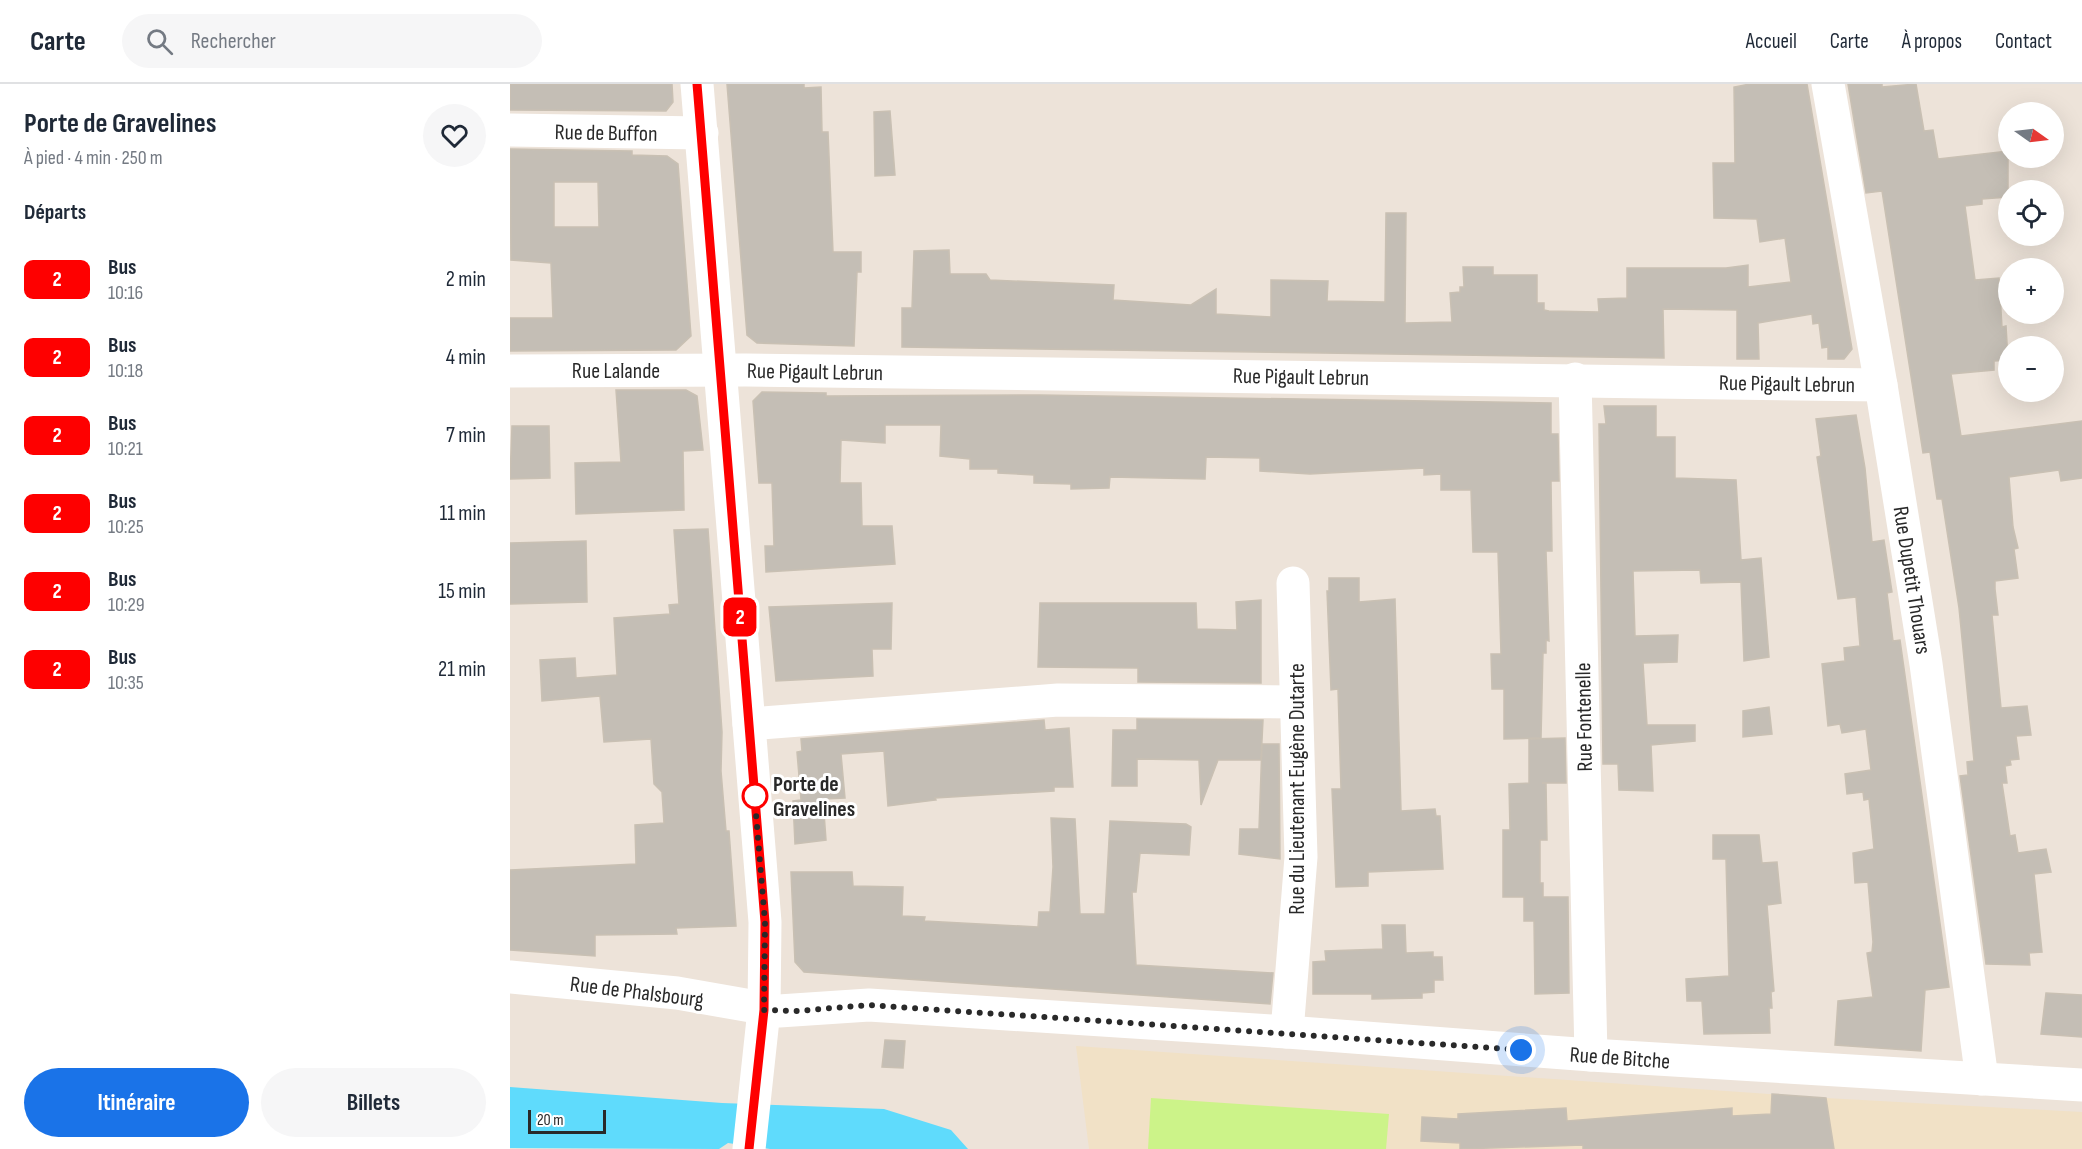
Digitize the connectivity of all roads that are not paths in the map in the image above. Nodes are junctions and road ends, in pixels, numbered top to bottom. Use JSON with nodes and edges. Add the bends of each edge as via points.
{"nodes":[{"id":1,"x":698,"y":84,"type":"edge"},
{"id":2,"x":1828,"y":84,"type":"edge"},
{"id":3,"x":510,"y":130,"type":"edge"},
{"id":4,"x":702,"y":133,"type":"junction"},
{"id":5,"x":721,"y":370,"type":"junction"},
{"id":6,"x":510,"y":371,"type":"edge"},
{"id":7,"x":1575,"y":379,"type":"junction"},
{"id":8,"x":1881,"y":385,"type":"junction"},
{"id":9,"x":1293,"y":583,"type":"dead end"},
{"id":10,"x":1296,"y":702,"type":"junction"},
{"id":11,"x":749,"y":724,"type":"junction"},
{"id":12,"x":510,"y":977,"type":"edge"},
{"id":13,"x":764,"y":1010,"type":"junction"},
{"id":14,"x":1287,"y":1032,"type":"junction"},
{"id":15,"x":1591,"y":1055,"type":"junction"},
{"id":16,"x":1982,"y":1079,"type":"junction"},
{"id":17,"x":2082,"y":1085,"type":"edge"},
{"id":18,"x":749,"y":1149,"type":"edge"}],
"edges":[{"from":1,"to":4,"type":"street"},
{"from":2,"to":8,"type":"street","name":"Rue Dupetit Thouars"},
{"from":3,"to":4,"type":"street","name":"Rue de Buffon"},
{"from":4,"to":5,"type":"street"},
{"from":5,"to":6,"type":"street","name":"Rue Lalande"},
{"from":5,"to":7,"type":"street","name":"Rue Pigault Lebrun"},
{"from":5,"to":11,"type":"street"},
{"from":7,"to":8,"type":"street","name":"Rue Pigault Lebrun"},
{"from":7,"to":15,"type":"street","name":"Rue Fontenelle"},
{"from":8,"to":16,"type":"street","name":"Rue Dupetit Thouars","via":[[1935,721]]},
{"from":9,"to":10,"type":"street","name":"Rue du Lieutenant Eugène Dutarte"},
{"from":10,"to":11,"type":"street","via":[[1058,700]]},
{"from":10,"to":14,"type":"street","name":"Rue du Lieutenant Eugène Dutarte","via":[[1300,891]]},
{"from":11,"to":13,"type":"street","via":[[765,922]]},
{"from":12,"to":13,"type":"street","name":"Rue de Phalsbourg","via":[[676,993]]},
{"from":13,"to":14,"type":"street","name":"Rue de Bitche","via":[[869,1005]]},
{"from":13,"to":18,"type":"street"},
{"from":14,"to":15,"type":"street","name":"Rue de Bitche"},
{"from":15,"to":16,"type":"street","name":"Rue de Bitche"},
{"from":16,"to":17,"type":"street","name":"Rue de Bitche"}]}
